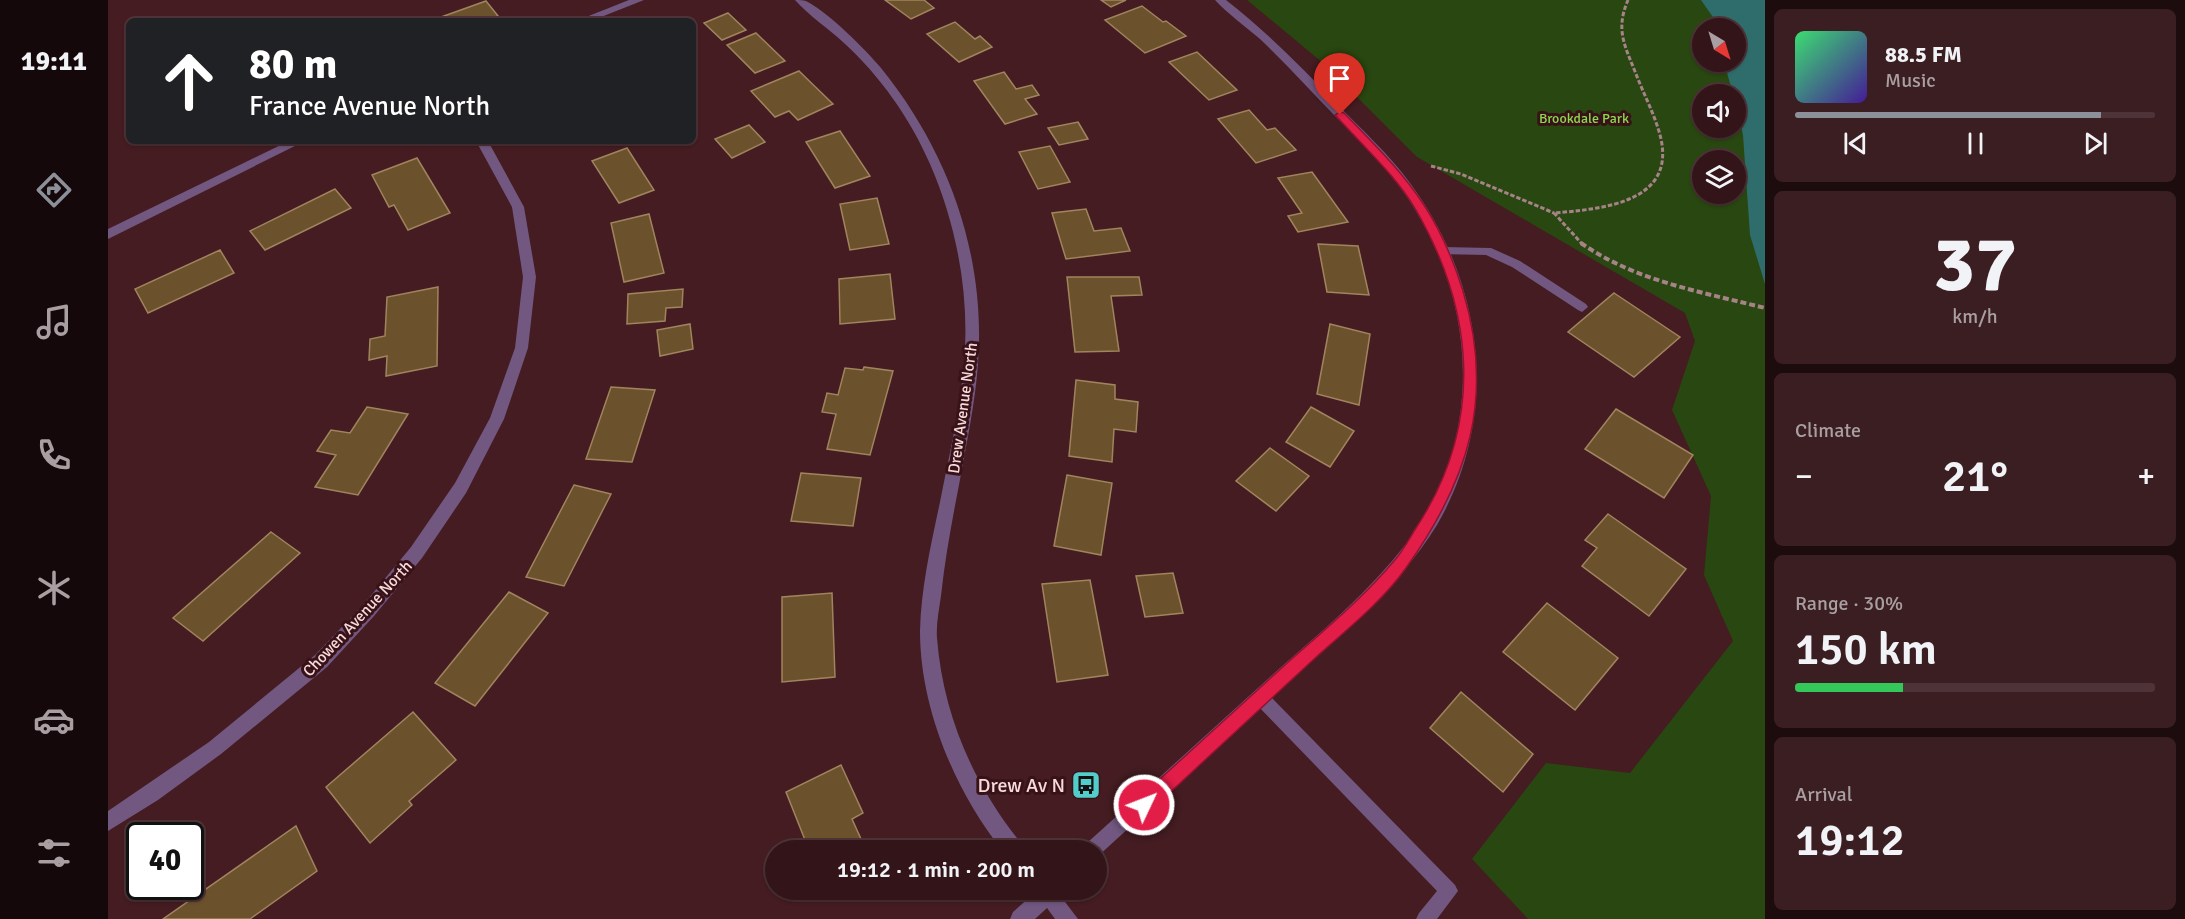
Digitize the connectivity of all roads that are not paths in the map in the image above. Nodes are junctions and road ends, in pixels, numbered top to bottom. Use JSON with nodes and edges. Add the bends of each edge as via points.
{"nodes":[{"id":1,"x":639,"y":0,"type":"edge"},
{"id":2,"x":800,"y":0,"type":"edge"},
{"id":3,"x":1220,"y":0,"type":"edge"},
{"id":4,"x":589,"y":18,"type":"edge"},
{"id":5,"x":293,"y":144,"type":"edge"},
{"id":6,"x":484,"y":144,"type":"edge"},
{"id":7,"x":108,"y":234,"type":"edge"},
{"id":8,"x":1443,"y":251,"type":"junction"},
{"id":9,"x":1582,"y":307,"type":"dead end"},
{"id":10,"x":1261,"y":698,"type":"junction"},
{"id":11,"x":108,"y":822,"type":"edge"},
{"id":12,"x":1007,"y":840,"type":"edge"},
{"id":13,"x":1106,"y":840,"type":"edge"},
{"id":14,"x":1039,"y":900,"type":"edge"},
{"id":15,"x":1054,"y":900,"type":"edge"},
{"id":16,"x":1020,"y":919,"type":"edge"},
{"id":17,"x":1068,"y":919,"type":"edge"},
{"id":18,"x":1425,"y":919,"type":"edge"}],
"edges":[{"from":1,"to":4,"type":"street"},
{"from":2,"to":12,"type":"street","name":"Drew Avenue North","via":[[873,65],[907,109],[935,159],[956,216],[969,278],[972,351],[934,576],[929,635],[938,700],[961,763],[982,807]]},
{"from":3,"to":8,"type":"street","via":[[1283,56],[1389,165],[1421,209]]},
{"from":5,"to":7,"type":"street"},
{"from":6,"to":11,"type":"street","name":"Chowen Avenue North","via":[[512,187],[526,235],[531,291],[520,353],[497,422],[455,498],[399,578],[320,662],[225,742]]},
{"from":8,"to":9,"type":"lane","via":[[1487,251],[1516,264]]},
{"from":8,"to":10,"type":"street","via":[[1465,321],[1470,351],[1470,413],[1462,447],[1439,506],[1400,565]]},
{"from":10,"to":13,"type":"street"},
{"from":10,"to":18,"type":"lane","via":[[1449,891]]},
{"from":14,"to":16,"type":"street"},
{"from":15,"to":17,"type":"street"}]}
